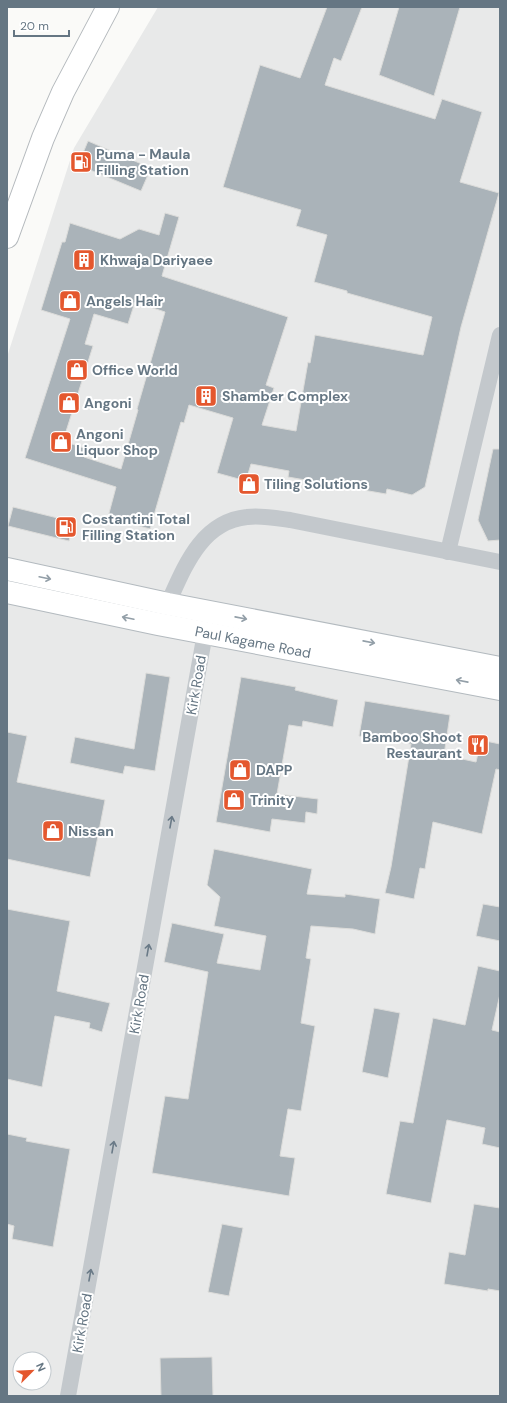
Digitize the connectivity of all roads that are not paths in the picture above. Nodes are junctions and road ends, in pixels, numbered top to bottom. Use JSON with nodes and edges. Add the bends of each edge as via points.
{"nodes":[{"id":1,"x":108,"y":7,"type":"edge"},
{"id":2,"x":7,"y":237,"type":"edge"},
{"id":3,"x":500,"y":335,"type":"edge"},
{"id":4,"x":448,"y":552,"type":"junction"},
{"id":5,"x":500,"y":562,"type":"edge"},
{"id":6,"x":7,"y":569,"type":"edge"},
{"id":7,"x":7,"y":592,"type":"edge"},
{"id":8,"x":168,"y":604,"type":"junction"},
{"id":9,"x":207,"y":622,"type":"junction"},
{"id":10,"x":158,"y":624,"type":"junction"},
{"id":11,"x":500,"y":668,"type":"edge"},
{"id":12,"x":500,"y":689,"type":"edge"},
{"id":13,"x":68,"y":1396,"type":"edge"}],
"edges":[{"from":1,"to":2,"type":"main road","via":[[63,92],[43,138]]},
{"from":3,"to":4,"type":"street"},
{"from":4,"to":5,"type":"street"},
{"from":4,"to":8,"type":"street","via":[[290,520],[247,517],[232,520],[206,535],[193,551]]},
{"from":6,"to":8,"type":"main road","one_way":true},
{"from":10,"to":7,"type":"main road","name":"Paul Kagame Road","one_way":true},
{"from":8,"to":9,"type":"main road"},
{"from":8,"to":10,"type":"street"},
{"from":9,"to":10,"type":"main road","name":"Paul Kagame Road"},
{"from":9,"to":11,"type":"main road","one_way":true},
{"from":12,"to":9,"type":"main road","name":"Paul Kagame Road","one_way":true},
{"from":13,"to":9,"type":"street","name":"Kirk Road","one_way":true}]}
